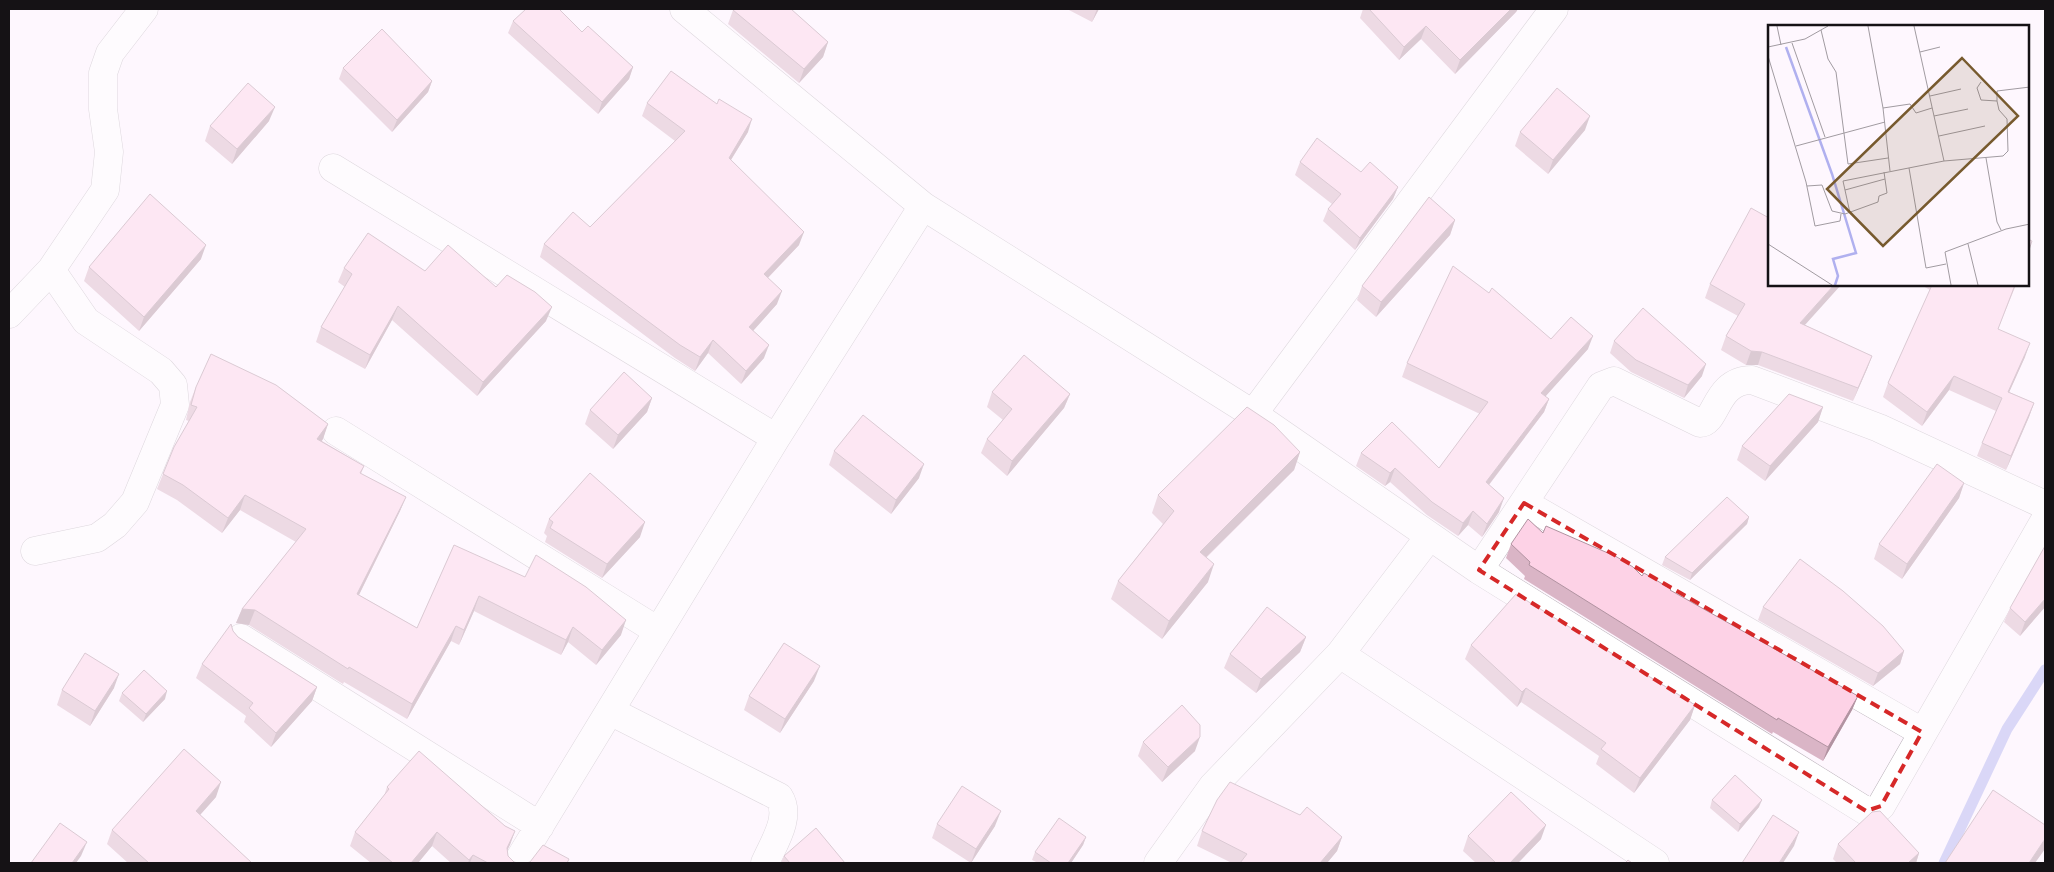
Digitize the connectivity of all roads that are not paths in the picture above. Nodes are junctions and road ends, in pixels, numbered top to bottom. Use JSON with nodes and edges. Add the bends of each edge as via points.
{"nodes":[{"id":1,"x":144,"y":9,"type":"edge"},
{"id":2,"x":684,"y":9,"type":"edge"},
{"id":3,"x":1554,"y":9,"type":"edge"},
{"id":4,"x":333,"y":168,"type":"dead end"},
{"id":5,"x":923,"y":206,"type":"junction"},
{"id":6,"x":52,"y":270,"type":"junction"},
{"id":7,"x":9,"y":314,"type":"edge"},
{"id":8,"x":1252,"y":414,"type":"junction"},
{"id":9,"x":336,"y":430,"type":"dead end"},
{"id":10,"x":776,"y":438,"type":"junction"},
{"id":11,"x":1524,"y":503,"type":"junction"},
{"id":12,"x":2045,"y":505,"type":"edge"},
{"id":13,"x":2045,"y":520,"type":"edge"},
{"id":14,"x":1429,"y":537,"type":"junction"},
{"id":15,"x":35,"y":551,"type":"dead end"},
{"id":16,"x":1479,"y":570,"type":"junction"},
{"id":17,"x":658,"y":631,"type":"junction"},
{"id":18,"x":241,"y":638,"type":"edge"},
{"id":19,"x":1340,"y":654,"type":"junction"},
{"id":20,"x":610,"y":711,"type":"junction"},
{"id":21,"x":1922,"y":732,"type":"junction"},
{"id":22,"x":540,"y":826,"type":"junction"},
{"id":23,"x":517,"y":863,"type":"edge"},
{"id":24,"x":765,"y":863,"type":"edge"},
{"id":25,"x":1158,"y":863,"type":"edge"},
{"id":26,"x":1655,"y":863,"type":"edge"}],
"edges":[{"from":1,"to":6,"type":"street","via":[[110,53],[102,73],[109,152],[105,190]]},
{"from":2,"to":5,"type":"street"},
{"from":3,"to":8,"type":"street"},
{"from":4,"to":10,"type":"street"},
{"from":5,"to":8,"type":"street"},
{"from":5,"to":10,"type":"street"},
{"from":6,"to":7,"type":"street"},
{"from":6,"to":15,"type":"street","via":[[86,321],[161,371],[173,385],[175,405],[135,502],[115,525],[96,538]]},
{"from":8,"to":14,"type":"street"},
{"from":9,"to":17,"type":"street"},
{"from":10,"to":17,"type":"street"},
{"from":11,"to":12,"type":"street","via":[[1606,382],[1614,381],[1700,423],[1707,420],[1724,391],[1741,380],[1752,380],[1879,428]]},
{"from":11,"to":16,"type":"street"},
{"from":11,"to":21,"type":"street"},
{"from":13,"to":21,"type":"street"},
{"from":14,"to":16,"type":"street"},
{"from":14,"to":19,"type":"street"},
{"from":16,"to":21,"type":"street","via":[[1866,811],[1881,806]]},
{"from":17,"to":20,"type":"street"},
{"from":18,"to":22,"type":"street"},
{"from":19,"to":25,"type":"street","via":[[1213,786]]},
{"from":19,"to":26,"type":"street"},
{"from":20,"to":22,"type":"street"},
{"from":20,"to":24,"type":"street","via":[[780,797],[785,806],[784,816]]},
{"from":22,"to":23,"type":"street"}]}
